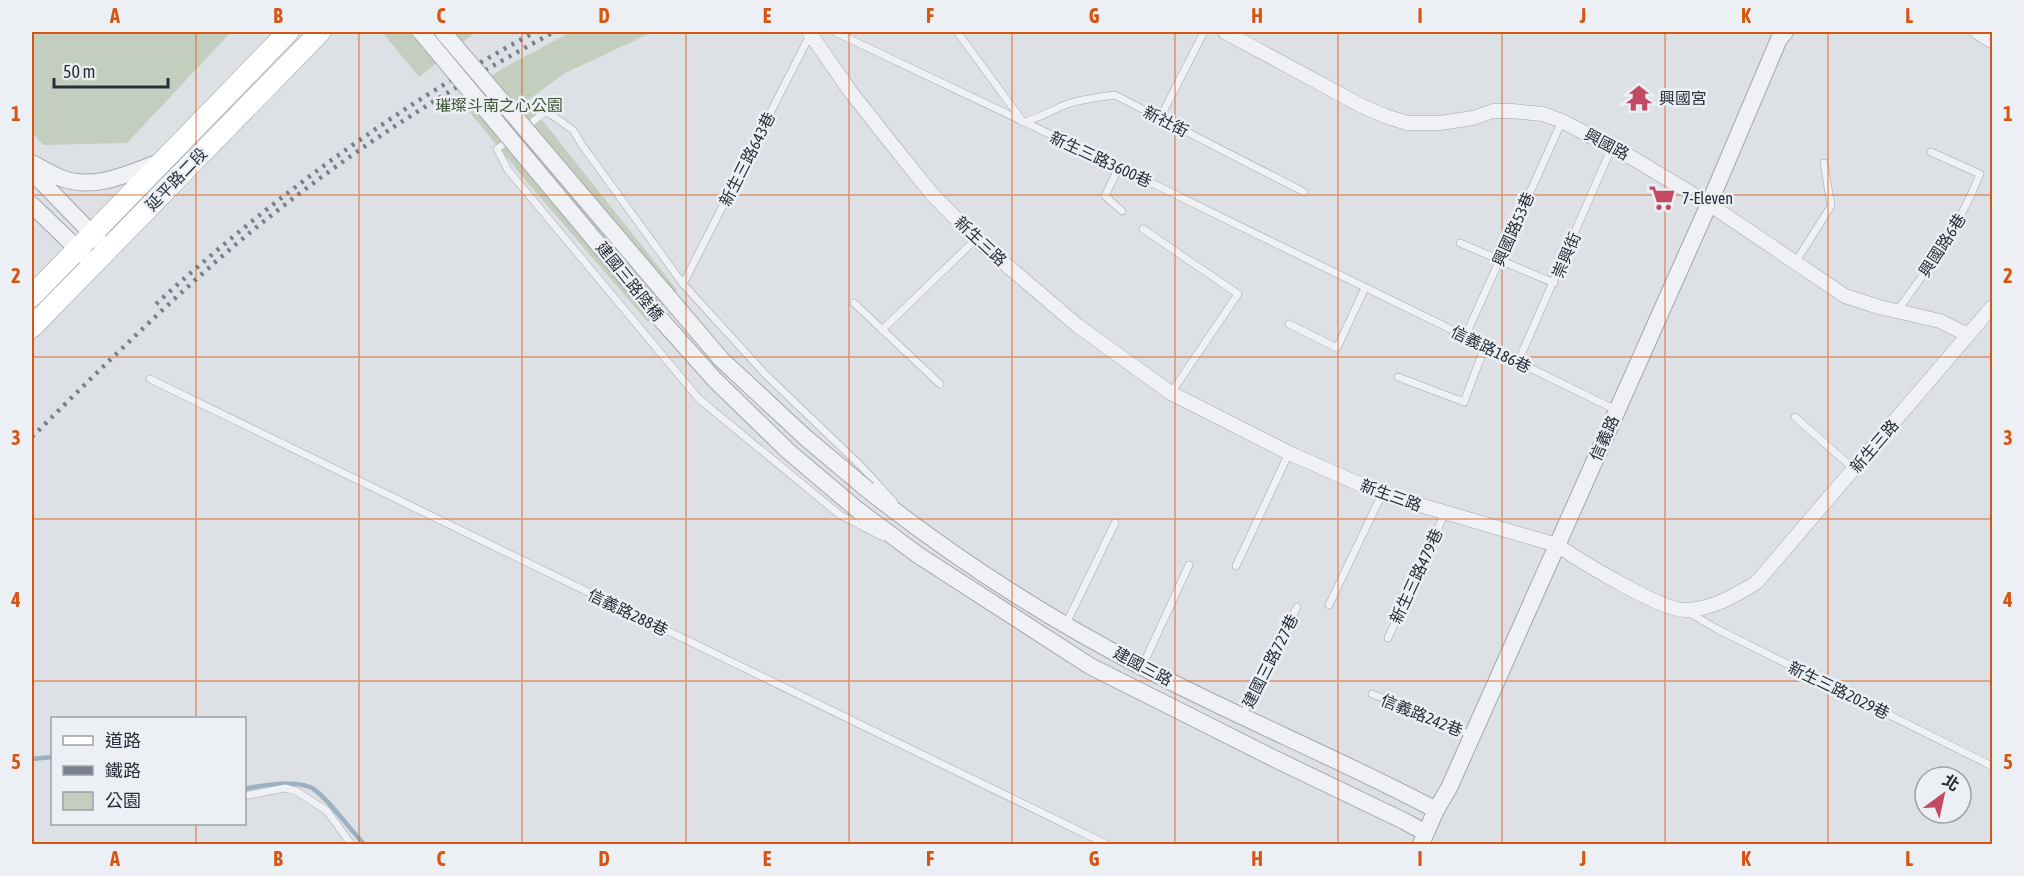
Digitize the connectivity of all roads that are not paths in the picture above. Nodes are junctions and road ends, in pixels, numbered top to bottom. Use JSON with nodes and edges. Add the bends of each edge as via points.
{"nodes":[{"id":1,"x":288,"y":32,"type":"edge"},
{"id":2,"x":320,"y":32,"type":"edge"},
{"id":3,"x":421,"y":32,"type":"edge"},
{"id":4,"x":444,"y":32,"type":"edge"},
{"id":5,"x":811,"y":32,"type":"edge"},
{"id":6,"x":835,"y":32,"type":"edge"},
{"id":7,"x":959,"y":32,"type":"edge"},
{"id":8,"x":1204,"y":32,"type":"edge"},
{"id":9,"x":1225,"y":32,"type":"edge"},
{"id":10,"x":1977,"y":32,"type":"edge"},
{"id":11,"x":1782,"y":34,"type":"edge"},
{"id":12,"x":1992,"y":41,"type":"edge"},
{"id":13,"x":1160,"y":118,"type":"junction"},
{"id":14,"x":1562,"y":121,"type":"junction"},
{"id":15,"x":1023,"y":122,"type":"junction"},
{"id":16,"x":1612,"y":147,"type":"junction"},
{"id":17,"x":1931,"y":152,"type":"dead end"},
{"id":18,"x":164,"y":160,"type":"junction"},
{"id":19,"x":32,"y":163,"type":"edge"},
{"id":20,"x":1824,"y":163,"type":"dead end"},
{"id":21,"x":1119,"y":167,"type":"junction"},
{"id":22,"x":32,"y":172,"type":"edge"},
{"id":23,"x":1304,"y":192,"type":"dead end"},
{"id":24,"x":1709,"y":204,"type":"junction"},
{"id":25,"x":32,"y":205,"type":"edge"},
{"id":26,"x":1122,"y":212,"type":"dead end"},
{"id":27,"x":1143,"y":229,"type":"dead end"},
{"id":28,"x":976,"y":239,"type":"junction"},
{"id":29,"x":85,"y":241,"type":"junction"},
{"id":30,"x":1460,"y":243,"type":"dead end"},
{"id":31,"x":100,"y":256,"type":"junction"},
{"id":32,"x":1499,"y":260,"type":"junction"},
{"id":33,"x":1795,"y":262,"type":"junction"},
{"id":34,"x":1554,"y":283,"type":"junction"},
{"id":35,"x":683,"y":284,"type":"junction"},
{"id":36,"x":1365,"y":288,"type":"junction"},
{"id":37,"x":32,"y":296,"type":"edge"},
{"id":38,"x":854,"y":303,"type":"dead end"},
{"id":39,"x":1992,"y":307,"type":"edge"},
{"id":40,"x":1897,"y":311,"type":"junction"},
{"id":41,"x":1289,"y":324,"type":"dead end"},
{"id":42,"x":32,"y":327,"type":"edge"},
{"id":43,"x":882,"y":330,"type":"junction"},
{"id":44,"x":1968,"y":335,"type":"junction"},
{"id":45,"x":1465,"y":337,"type":"junction"},
{"id":46,"x":1485,"y":346,"type":"junction"},
{"id":47,"x":1518,"y":362,"type":"junction"},
{"id":48,"x":1398,"y":377,"type":"dead end"},
{"id":49,"x":150,"y":379,"type":"dead end"},
{"id":50,"x":940,"y":384,"type":"dead end"},
{"id":51,"x":1171,"y":393,"type":"junction"},
{"id":52,"x":1616,"y":410,"type":"junction"},
{"id":53,"x":1795,"y":417,"type":"dead end"},
{"id":54,"x":1289,"y":453,"type":"junction"},
{"id":55,"x":1854,"y":468,"type":"junction"},
{"id":56,"x":868,"y":490,"type":"joint"},
{"id":57,"x":1382,"y":494,"type":"junction"},
{"id":58,"x":859,"y":511,"type":"joint"},
{"id":59,"x":1445,"y":513,"type":"junction"},
{"id":60,"x":1115,"y":523,"type":"dead end"},
{"id":61,"x":921,"y":531,"type":"junction"},
{"id":62,"x":1557,"y":545,"type":"junction"},
{"id":63,"x":918,"y":555,"type":"junction"},
{"id":64,"x":1189,"y":565,"type":"dead end"},
{"id":65,"x":1236,"y":566,"type":"dead end"},
{"id":66,"x":1329,"y":605,"type":"dead end"},
{"id":67,"x":1297,"y":607,"type":"dead end"},
{"id":68,"x":1686,"y":611,"type":"junction"},
{"id":69,"x":1066,"y":624,"type":"junction"},
{"id":70,"x":1388,"y":638,"type":"dead end"},
{"id":71,"x":1142,"y":667,"type":"junction"},
{"id":72,"x":1372,"y":694,"type":"dead end"},
{"id":73,"x":1242,"y":716,"type":"junction"},
{"id":74,"x":1472,"y":736,"type":"junction"},
{"id":75,"x":1992,"y":766,"type":"edge"},
{"id":76,"x":246,"y":796,"type":"edge"},
{"id":77,"x":1436,"y":810,"type":"junction"},
{"id":78,"x":1424,"y":839,"type":"edge"},
{"id":79,"x":351,"y":844,"type":"edge"},
{"id":80,"x":1106,"y":844,"type":"edge"}],
"edges":[{"from":1,"to":18,"type":"main road","name":"延平路二段"},
{"from":2,"to":31,"type":"main road","name":"延平路二段"},
{"from":3,"to":58,"type":"street","name":"建國三路陸橋","bridge":true,"via":[[715,380],[788,451]]},
{"from":4,"to":56,"type":"street","name":"建國三路陸橋","bridge":true,"via":[[721,359]]},
{"from":5,"to":28,"type":"street","name":"新生三路","via":[[891,143],[932,194]]},
{"from":5,"to":35,"type":"lane","name":"新生三路643巷"},
{"from":6,"to":15,"type":"lane","name":"新生三路3600巷"},
{"from":7,"to":15,"type":"lane"},
{"from":8,"to":13,"type":"lane"},
{"from":9,"to":14,"type":"street","name":"興國路","via":[[1360,105],[1407,123],[1440,123],[1493,111],[1544,114]]},
{"from":10,"to":12,"type":"street"},
{"from":11,"to":24,"type":"street","name":"信義路"},
{"from":13,"to":15,"type":"lane","name":"新社街","via":[[1115,95],[1065,105]]},
{"from":13,"to":23,"type":"lane","name":"新社街"},
{"from":14,"to":16,"type":"street","name":"興國路"},
{"from":14,"to":32,"type":"lane","name":"興國路53巷"},
{"from":15,"to":21,"type":"lane","name":"新生三路3600巷"},
{"from":16,"to":24,"type":"street","name":"興國路"},
{"from":16,"to":34,"type":"lane","name":"崇興街"},
{"from":17,"to":40,"type":"lane","name":"興國路6巷","via":[[1980,174],[1945,244]]},
{"from":18,"to":19,"type":"street","via":[[106,181],[88,183],[62,179]]},
{"from":18,"to":29,"type":"main road","name":"延平路二段"},
{"from":20,"to":33,"type":"lane","via":[[1831,206]]},
{"from":21,"to":26,"type":"lane","via":[[1105,196]]},
{"from":21,"to":36,"type":"lane","name":"新生三路3600巷"},
{"from":22,"to":29,"type":"street"},
{"from":24,"to":33,"type":"street","name":"興國路"},
{"from":24,"to":52,"type":"street","name":"信義路"},
{"from":25,"to":29,"type":"street"},
{"from":27,"to":51,"type":"lane","via":[[1238,294]]},
{"from":28,"to":43,"type":"lane"},
{"from":28,"to":51,"type":"street","name":"新生三路","via":[[1078,326]]},
{"from":29,"to":31,"type":"street"},
{"from":29,"to":37,"type":"main road","name":"延平路二段"},
{"from":30,"to":32,"type":"lane"},
{"from":31,"to":42,"type":"main road","name":"延平路二段"},
{"from":32,"to":34,"type":"lane"},
{"from":32,"to":45,"type":"lane","name":"興國路53巷"},
{"from":33,"to":40,"type":"street","name":"興國路","via":[[1845,296]]},
{"from":34,"to":47,"type":"lane","name":"崇興街"},
{"from":35,"to":61,"type":"lane","via":[[765,374],[862,467]]},
{"from":35,"to":63,"type":"lane","via":[[573,130],[558,118],[546,111],[497,149],[508,170],[699,399],[840,515]]},
{"from":36,"to":41,"type":"lane","via":[[1337,348]]},
{"from":36,"to":45,"type":"lane","name":"信義路186巷"},
{"from":38,"to":43,"type":"lane"},
{"from":39,"to":44,"type":"street","name":"新生三路"},
{"from":40,"to":44,"type":"street","name":"興國路","via":[[1940,321]]},
{"from":43,"to":50,"type":"lane"},
{"from":44,"to":55,"type":"street","name":"新生三路"},
{"from":45,"to":46,"type":"lane","name":"信義路186巷"},
{"from":46,"to":47,"type":"lane","name":"信義路186巷"},
{"from":46,"to":48,"type":"lane","via":[[1464,402]]},
{"from":47,"to":52,"type":"lane","name":"信義路186巷"},
{"from":49,"to":80,"type":"lane","name":"信義路288巷"},
{"from":51,"to":54,"type":"street","name":"新生三路"},
{"from":52,"to":62,"type":"street","name":"信義路"},
{"from":53,"to":55,"type":"lane"},
{"from":54,"to":57,"type":"street","name":"新生三路"},
{"from":54,"to":65,"type":"lane"},
{"from":55,"to":68,"type":"street","name":"新生三路","via":[[1756,583],[1726,601]]},
{"from":56,"to":61,"type":"street","name":"建國三路"},
{"from":57,"to":59,"type":"street","name":"新生三路"},
{"from":57,"to":66,"type":"lane"},
{"from":58,"to":63,"type":"street","name":"建國三路"},
{"from":59,"to":62,"type":"street","name":"新生三路"},
{"from":59,"to":70,"type":"lane","name":"新生三路479巷"},
{"from":60,"to":69,"type":"lane"},
{"from":61,"to":69,"type":"street","name":"建國三路","via":[[1017,597]]},
{"from":62,"to":68,"type":"street","name":"新生三路","via":[[1635,591]]},
{"from":62,"to":74,"type":"street","name":"信義路"},
{"from":63,"to":78,"type":"street","name":"建國三路","via":[[1090,666]]},
{"from":64,"to":71,"type":"lane"},
{"from":67,"to":73,"type":"lane","name":"建國三路727巷"},
{"from":68,"to":75,"type":"lane","name":"新生三路2029巷"},
{"from":69,"to":71,"type":"street","name":"建國三路"},
{"from":71,"to":73,"type":"street","name":"建國三路"},
{"from":72,"to":74,"type":"lane","name":"信義路242巷"},
{"from":73,"to":77,"type":"street","name":"建國三路"},
{"from":74,"to":77,"type":"street","name":"信義路"},
{"from":76,"to":79,"type":"lane","via":[[285,788],[296,791],[327,811]]},
{"from":77,"to":78,"type":"street","name":"信義路"}]}
